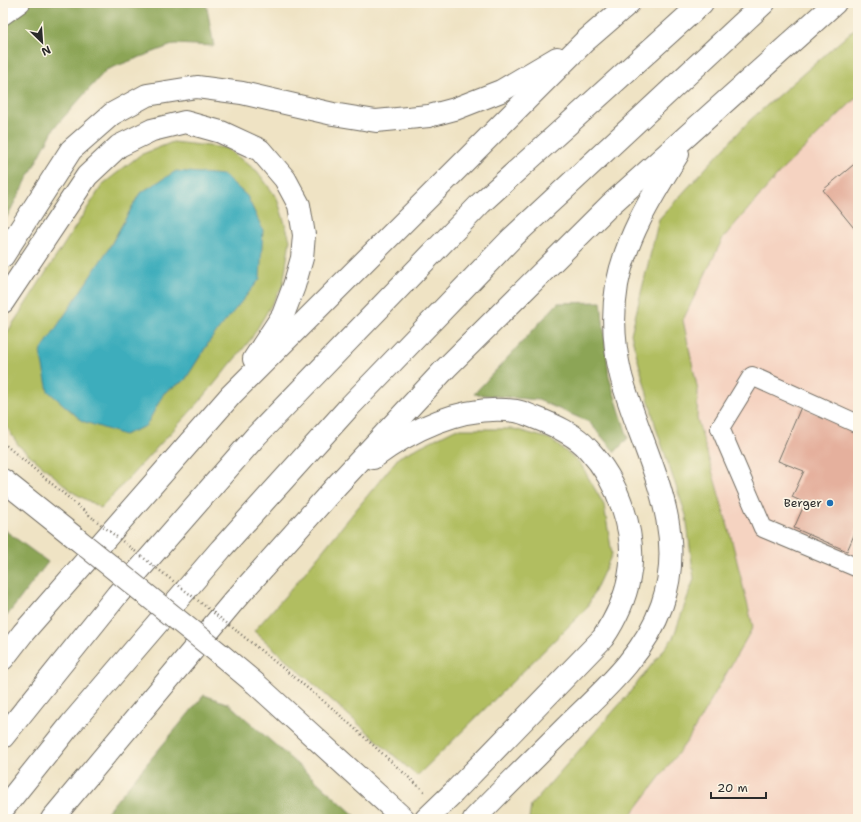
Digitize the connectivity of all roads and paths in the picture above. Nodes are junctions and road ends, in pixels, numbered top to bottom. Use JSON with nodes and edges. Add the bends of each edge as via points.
{"nodes":[{"id":1,"x":21,"y":3,"type":"edge"},
{"id":2,"x":629,"y":3,"type":"edge"},
{"id":3,"x":702,"y":3,"type":"edge"},
{"id":4,"x":764,"y":3,"type":"edge"},
{"id":5,"x":835,"y":3,"type":"edge"},
{"id":6,"x":3,"y":16,"type":"edge"},
{"id":7,"x":584,"y":42,"type":"junction"},
{"id":8,"x":689,"y":136,"type":"junction"},
{"id":9,"x":3,"y":256,"type":"edge"},
{"id":10,"x":3,"y":302,"type":"edge"},
{"id":11,"x":231,"y":395,"type":"junction"},
{"id":12,"x":858,"y":424,"type":"edge"},
{"id":13,"x":3,"y":443,"type":"edge"},
{"id":14,"x":3,"y":480,"type":"edge"},
{"id":15,"x":338,"y":484,"type":"junction"},
{"id":16,"x":858,"y":568,"type":"edge"},
{"id":17,"x":3,"y":658,"type":"edge"},
{"id":18,"x":3,"y":737,"type":"edge"},
{"id":19,"x":3,"y":809,"type":"edge"},
{"id":20,"x":490,"y":811,"type":"edge"},
{"id":21,"x":433,"y":812,"type":"edge"},
{"id":22,"x":52,"y":819,"type":"edge"},
{"id":23,"x":404,"y":819,"type":"edge"},
{"id":24,"x":474,"y":819,"type":"edge"}],
"edges":[{"from":1,"to":6,"type":"lane"},
{"from":2,"to":7,"type":"main road"},
{"from":3,"to":18,"type":"main road","via":[[481,203],[256,436],[117,595]]},
{"from":4,"to":19,"type":"main road","via":[[512,238],[350,406],[76,718]]},
{"from":5,"to":8,"type":"main road"},
{"from":7,"to":9,"type":"main road","via":[[500,91],[455,109],[429,116],[376,121],[242,93],[197,87],[147,95],[112,114],[71,150]]},
{"from":7,"to":11,"type":"main road"},
{"from":8,"to":15,"type":"main road","via":[[604,211],[446,368]]},
{"from":8,"to":20,"type":"main road","via":[[634,230],[623,259],[614,312],[615,345],[622,376],[666,508],[671,535],[672,561],[662,606],[640,648],[613,681]]},
{"from":10,"to":11,"type":"main road","via":[[87,176],[119,146],[152,130],[185,122],[221,132],[260,150],[285,179],[299,205],[304,235],[298,272],[283,315]]},
{"from":11,"to":17,"type":"main road"},
{"from":12,"to":16,"type":"lane","via":[[752,376],[720,428],[763,528]]},
{"from":13,"to":21,"type":"path","bridge":true,"via":[[94,519],[332,708]]},
{"from":14,"to":23,"type":"main road","bridge":true,"via":[[256,684]]},
{"from":15,"to":21,"type":"main road","via":[[377,455],[418,430],[442,420],[467,412],[518,411],[555,426],[588,448],[602,465],[628,526],[631,560],[629,578],[616,618],[584,659]]},
{"from":15,"to":22,"type":"main road","via":[[233,602]]},
{"from":20,"to":24,"type":"main road"}]}
